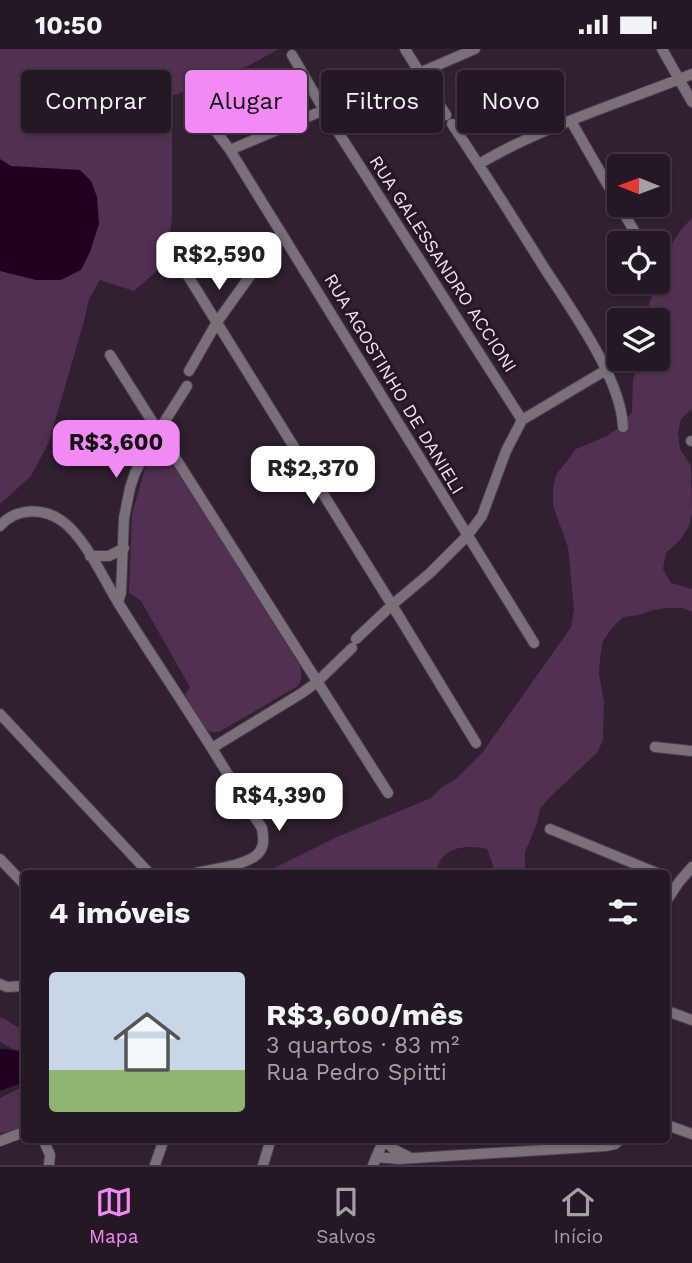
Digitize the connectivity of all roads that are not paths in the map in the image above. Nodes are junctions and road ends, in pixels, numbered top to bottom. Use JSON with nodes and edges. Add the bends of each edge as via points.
{"nodes":[{"id":1,"x":405,"y":49,"type":"edge"},
{"id":2,"x":475,"y":49,"type":"edge"},
{"id":3,"x":662,"y":49,"type":"edge"},
{"id":4,"x":292,"y":55,"type":"dead end"},
{"id":5,"x":418,"y":70,"type":"edge"},
{"id":6,"x":427,"y":70,"type":"edge"},
{"id":7,"x":692,"y":74,"type":"edge"},
{"id":8,"x":679,"y":79,"type":"junction"},
{"id":9,"x":692,"y":102,"type":"edge"},
{"id":10,"x":321,"y":105,"type":"edge"},
{"id":11,"x":443,"y":109,"type":"edge"},
{"id":12,"x":321,"y":111,"type":"edge"},
{"id":13,"x":571,"y":121,"type":"junction"},
{"id":14,"x":217,"y":133,"type":"edge"},
{"id":15,"x":339,"y":133,"type":"edge"},
{"id":16,"x":230,"y":150,"type":"junction"},
{"id":17,"x":479,"y":164,"type":"junction"},
{"id":18,"x":634,"y":231,"type":"edge"},
{"id":19,"x":281,"y":233,"type":"junction"},
{"id":20,"x":175,"y":255,"type":"dead end"},
{"id":21,"x":217,"y":322,"type":"junction"},
{"id":22,"x":110,"y":355,"type":"dead end"},
{"id":23,"x":606,"y":370,"type":"junction"},
{"id":24,"x":189,"y":371,"type":"dead end"},
{"id":25,"x":187,"y":386,"type":"dead end"},
{"id":26,"x":522,"y":420,"type":"junction"},
{"id":27,"x":623,"y":427,"type":"dead end"},
{"id":28,"x":159,"y":432,"type":"junction"},
{"id":29,"x":0,"y":526,"type":"edge"},
{"id":30,"x":467,"y":537,"type":"junction"},
{"id":31,"x":124,"y":548,"type":"junction"},
{"id":32,"x":90,"y":556,"type":"junction"},
{"id":33,"x":118,"y":602,"type":"junction"},
{"id":34,"x":392,"y":605,"type":"junction"},
{"id":35,"x":534,"y":643,"type":"dead end"},
{"id":36,"x":317,"y":682,"type":"junction"},
{"id":37,"x":0,"y":714,"type":"edge"},
{"id":38,"x":475,"y":743,"type":"dead end"},
{"id":39,"x":655,"y":747,"type":"dead end"},
{"id":40,"x":212,"y":748,"type":"junction"},
{"id":41,"x":692,"y":751,"type":"edge"},
{"id":42,"x":387,"y":793,"type":"dead end"},
{"id":43,"x":550,"y":829,"type":"dead end"},
{"id":44,"x":0,"y":859,"type":"edge"},
{"id":45,"x":692,"y":867,"type":"edge"},
{"id":46,"x":146,"y":870,"type":"edge"},
{"id":47,"x":207,"y":870,"type":"edge"},
{"id":48,"x":650,"y":870,"type":"edge"},
{"id":49,"x":670,"y":878,"type":"edge"},
{"id":50,"x":21,"y":881,"type":"edge"},
{"id":51,"x":679,"y":882,"type":"junction"},
{"id":52,"x":670,"y":896,"type":"edge"},
{"id":53,"x":0,"y":984,"type":"edge"},
{"id":54,"x":21,"y":986,"type":"edge"},
{"id":55,"x":670,"y":1012,"type":"edge"},
{"id":56,"x":692,"y":1020,"type":"edge"},
{"id":57,"x":670,"y":1126,"type":"edge"},
{"id":58,"x":21,"y":1133,"type":"edge"},
{"id":59,"x":692,"y":1134,"type":"edge"},
{"id":60,"x":0,"y":1141,"type":"edge"},
{"id":61,"x":45,"y":1143,"type":"edge"},
{"id":62,"x":163,"y":1143,"type":"edge"},
{"id":63,"x":270,"y":1143,"type":"edge"},
{"id":64,"x":383,"y":1143,"type":"edge"},
{"id":65,"x":387,"y":1143,"type":"edge"},
{"id":66,"x":616,"y":1143,"type":"edge"},
{"id":67,"x":409,"y":1157,"type":"junction"},
{"id":68,"x":375,"y":1161,"type":"edge"},
{"id":69,"x":49,"y":1165,"type":"edge"},
{"id":70,"x":155,"y":1165,"type":"edge"},
{"id":71,"x":263,"y":1165,"type":"edge"}],
"edges":[{"from":1,"to":5,"type":"street"},
{"from":2,"to":6,"type":"street"},
{"from":3,"to":8,"type":"street"},
{"from":4,"to":10,"type":"street","name":"RUA GALESSANDRO ACCIONI"},
{"from":7,"to":8,"type":"street"},
{"from":8,"to":9,"type":"street"},
{"from":8,"to":13,"type":"street"},
{"from":11,"to":17,"type":"street"},
{"from":12,"to":16,"type":"street"},
{"from":13,"to":17,"type":"street"},
{"from":13,"to":18,"type":"street"},
{"from":14,"to":16,"type":"street","name":"RUA AGOSTINHO DE DANIELI"},
{"from":15,"to":26,"type":"street","name":"RUA GALESSANDRO ACCIONI"},
{"from":16,"to":19,"type":"street","name":"RUA AGOSTINHO DE DANIELI"},
{"from":17,"to":23,"type":"street"},
{"from":19,"to":21,"type":"street"},
{"from":19,"to":30,"type":"street","name":"RUA AGOSTINHO DE DANIELI"},
{"from":20,"to":21,"type":"street"},
{"from":21,"to":24,"type":"street"},
{"from":21,"to":34,"type":"street"},
{"from":22,"to":28,"type":"street"},
{"from":23,"to":26,"type":"street"},
{"from":23,"to":27,"type":"street","via":[[621,408]]},
{"from":25,"to":28,"type":"street"},
{"from":26,"to":30,"type":"street","via":[[482,516]]},
{"from":28,"to":31,"type":"street","via":[[130,488]]},
{"from":28,"to":36,"type":"street"},
{"from":29,"to":32,"type":"street","via":[[16,513],[52,515],[77,535]]},
{"from":30,"to":34,"type":"street"},
{"from":30,"to":35,"type":"street","name":"RUA AGOSTINHO DE DANIELI"},
{"from":31,"to":32,"type":"street","via":[[109,556]]},
{"from":31,"to":33,"type":"street"},
{"from":32,"to":33,"type":"street"},
{"from":33,"to":40,"type":"street"},
{"from":34,"to":36,"type":"street"},
{"from":34,"to":38,"type":"street"},
{"from":36,"to":40,"type":"street"},
{"from":36,"to":42,"type":"street"},
{"from":37,"to":46,"type":"street"},
{"from":39,"to":41,"type":"street"},
{"from":40,"to":47,"type":"street","via":[[262,828],[264,839],[253,858]]},
{"from":43,"to":48,"type":"street"},
{"from":44,"to":50,"type":"street"},
{"from":45,"to":51,"type":"street"},
{"from":49,"to":51,"type":"street"},
{"from":51,"to":52,"type":"street"},
{"from":53,"to":54,"type":"street"},
{"from":55,"to":56,"type":"street"},
{"from":57,"to":59,"type":"street"},
{"from":58,"to":60,"type":"street"},
{"from":61,"to":69,"type":"street"},
{"from":62,"to":70,"type":"street"},
{"from":63,"to":71,"type":"street"},
{"from":64,"to":68,"type":"street"},
{"from":65,"to":67,"type":"street"},
{"from":66,"to":67,"type":"street"},
{"from":67,"to":68,"type":"street"}]}
